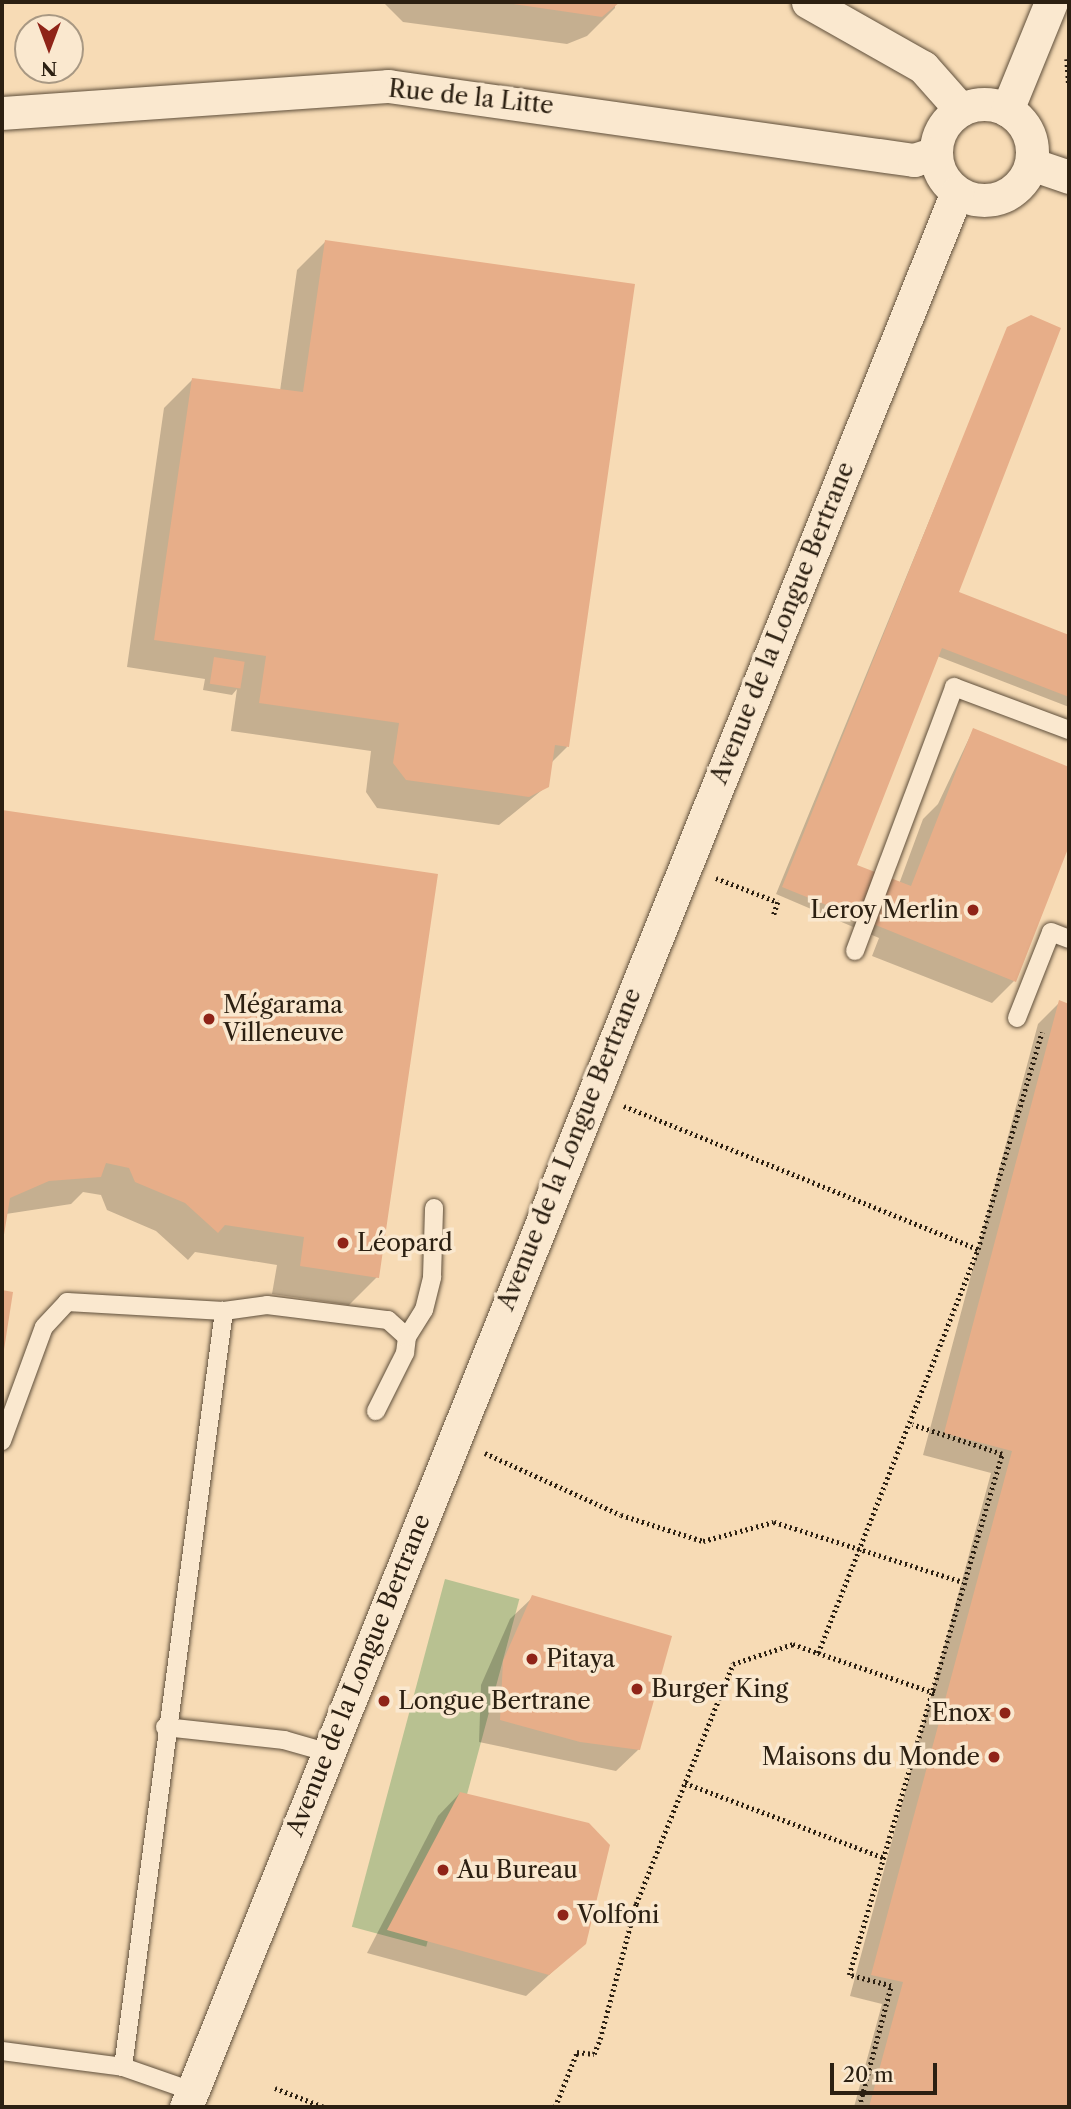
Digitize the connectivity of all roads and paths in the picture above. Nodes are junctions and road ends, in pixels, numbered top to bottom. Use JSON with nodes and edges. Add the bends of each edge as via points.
{"nodes":[{"id":1,"x":808,"y":2,"type":"edge"},
{"id":2,"x":1051,"y":2,"type":"edge"},
{"id":3,"x":1069,"y":55,"type":"edge"},
{"id":4,"x":1069,"y":85,"type":"edge"},
{"id":5,"x":961,"y":110,"type":"junction"},
{"id":6,"x":1007,"y":110,"type":"junction"},
{"id":7,"x":2,"y":113,"type":"edge"},
{"id":8,"x":936,"y":153,"type":"junction"},
{"id":9,"x":1031,"y":164,"type":"junction"},
{"id":10,"x":1069,"y":177,"type":"edge"},
{"id":11,"x":957,"y":192,"type":"junction"},
{"id":12,"x":1069,"y":730,"type":"edge"},
{"id":13,"x":715,"y":877,"type":"dead end"},
{"id":14,"x":773,"y":917,"type":"dead end"},
{"id":15,"x":1069,"y":939,"type":"edge"},
{"id":16,"x":855,"y":951,"type":"dead end"},
{"id":17,"x":1017,"y":1018,"type":"joint"},
{"id":18,"x":623,"y":1106,"type":"dead end"},
{"id":19,"x":434,"y":1208,"type":"dead end"},
{"id":20,"x":978,"y":1249,"type":"junction"},
{"id":21,"x":224,"y":1311,"type":"junction"},
{"id":22,"x":407,"y":1337,"type":"junction"},
{"id":23,"x":376,"y":1411,"type":"dead end"},
{"id":24,"x":914,"y":1425,"type":"junction"},
{"id":25,"x":4,"y":1441,"type":"edge"},
{"id":26,"x":484,"y":1453,"type":"dead end"},
{"id":27,"x":860,"y":1554,"type":"junction"},
{"id":28,"x":963,"y":1582,"type":"junction"},
{"id":29,"x":818,"y":1653,"type":"junction"},
{"id":30,"x":935,"y":1693,"type":"junction"},
{"id":31,"x":165,"y":1727,"type":"junction"},
{"id":32,"x":326,"y":1752,"type":"junction"},
{"id":33,"x":685,"y":1783,"type":"junction"},
{"id":34,"x":885,"y":1858,"type":"junction"},
{"id":35,"x":2,"y":2051,"type":"edge"},
{"id":36,"x":123,"y":2067,"type":"junction"},
{"id":37,"x":275,"y":2088,"type":"dead end"},
{"id":38,"x":189,"y":2099,"type":"edge"},
{"id":39,"x":324,"y":2107,"type":"edge"},
{"id":40,"x":555,"y":2107,"type":"edge"},
{"id":41,"x":859,"y":2107,"type":"edge"}],
"edges":[{"from":1,"to":5,"type":"street","via":[[923,67]]},
{"from":2,"to":6,"type":"street","via":[[1025,53]]},
{"from":3,"to":4,"type":"path"},
{"from":5,"to":6,"type":"street","via":[[992,104]]},
{"from":5,"to":8,"type":"street","via":[[942,128]]},
{"from":6,"to":9,"type":"street","via":[[1028,132]]},
{"from":7,"to":8,"type":"street","name":"Rue de la Litte","via":[[388,86],[914,160]]},
{"from":8,"to":11,"type":"street"},
{"from":9,"to":10,"type":"street"},
{"from":9,"to":11,"type":"street","via":[[1001,197]]},
{"from":11,"to":32,"type":"street","name":"Avenue de la Longue Bertrane"},
{"from":12,"to":16,"type":"lane","via":[[954,687]]},
{"from":13,"to":14,"type":"path","via":[[778,902]]},
{"from":15,"to":17,"type":"lane","via":[[1051,932]]},
{"from":17,"to":20,"type":"path","via":[[1044,1029]]},
{"from":18,"to":20,"type":"path"},
{"from":19,"to":22,"type":"lane","via":[[432,1277],[424,1310]]},
{"from":20,"to":24,"type":"path"},
{"from":21,"to":22,"type":"lane","via":[[267,1305],[388,1320]]},
{"from":21,"to":25,"type":"lane","via":[[67,1302],[44,1327]]},
{"from":21,"to":31,"type":"lane"},
{"from":22,"to":23,"type":"lane"},
{"from":24,"to":27,"type":"path"},
{"from":24,"to":28,"type":"path","via":[[1002,1454]]},
{"from":26,"to":27,"type":"path","via":[[621,1515],[703,1541],[774,1522]]},
{"from":27,"to":28,"type":"path"},
{"from":27,"to":29,"type":"path"},
{"from":28,"to":30,"type":"path"},
{"from":29,"to":30,"type":"path"},
{"from":29,"to":33,"type":"path","via":[[793,1644],[733,1664]]},
{"from":30,"to":34,"type":"path"},
{"from":31,"to":32,"type":"lane","via":[[284,1740]]},
{"from":31,"to":36,"type":"lane"},
{"from":32,"to":38,"type":"street","name":"Avenue de la Longue Bertrane"},
{"from":33,"to":34,"type":"path"},
{"from":33,"to":40,"type":"path","via":[[636,1904],[594,2054],[577,2052]]},
{"from":34,"to":41,"type":"path","via":[[849,1975],[891,1986]]},
{"from":35,"to":36,"type":"lane"},
{"from":36,"to":38,"type":"lane"},
{"from":37,"to":39,"type":"path"}]}
